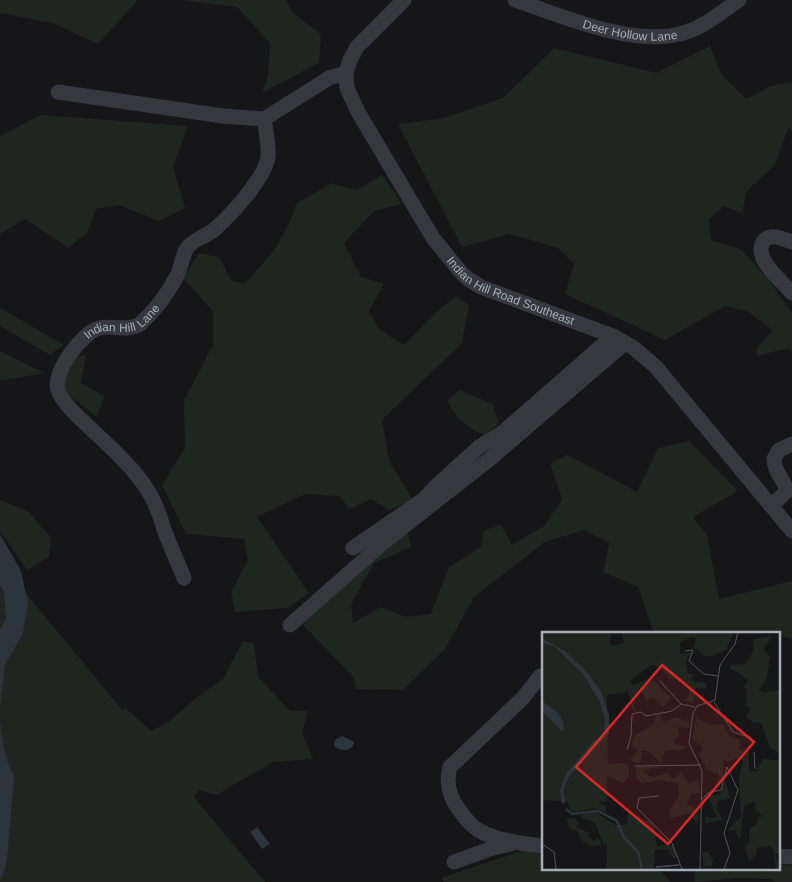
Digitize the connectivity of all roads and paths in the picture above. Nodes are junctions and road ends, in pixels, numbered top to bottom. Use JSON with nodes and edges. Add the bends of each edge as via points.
{"nodes":[{"id":1,"x":404,"y":0,"type":"edge"},
{"id":2,"x":515,"y":0,"type":"edge"},
{"id":3,"x":739,"y":0,"type":"edge"},
{"id":4,"x":346,"y":73,"type":"junction"},
{"id":5,"x":58,"y":92,"type":"dead end"},
{"id":6,"x":264,"y":119,"type":"junction"},
{"id":7,"x":792,"y":242,"type":"edge"},
{"id":8,"x":792,"y":293,"type":"edge"},
{"id":9,"x":619,"y":340,"type":"junction"},
{"id":10,"x":792,"y":444,"type":"edge"},
{"id":11,"x":771,"y":506,"type":"junction"},
{"id":12,"x":792,"y":531,"type":"edge"},
{"id":13,"x":352,"y":548,"type":"dead end"},
{"id":14,"x":184,"y":578,"type":"dead end"},
{"id":15,"x":290,"y":625,"type":"dead end"},
{"id":16,"x":540,"y":676,"type":"dead end"},
{"id":17,"x":514,"y":843,"type":"junction"},
{"id":18,"x":542,"y":846,"type":"edge"},
{"id":19,"x":454,"y":862,"type":"dead end"}],
"edges":[{"from":1,"to":4,"type":"street","via":[[357,47]]},
{"from":2,"to":3,"type":"street","name":"Deer Hollow Lane","via":[[596,27],[645,37],[665,37],[702,26]]},
{"from":4,"to":6,"type":"street","via":[[329,78]]},
{"from":4,"to":9,"type":"street","name":"Indian Hill Road Southeast","via":[[347,88],[358,112],[433,238],[468,279],[491,291]]},
{"from":5,"to":6,"type":"street"},
{"from":6,"to":14,"type":"street","name":"Indian Hill Lane","via":[[268,157],[262,173],[248,193],[215,228],[189,246],[178,275],[152,312],[138,325],[129,328],[111,326],[93,330],[65,362],[58,378],[58,392],[63,400],[116,452],[149,492]]},
{"from":7,"to":8,"type":"street","via":[[772,236],[762,244],[760,252],[764,263]]},
{"from":9,"to":11,"type":"street","name":"Indian Hill Road Southeast","via":[[656,367]]},
{"from":9,"to":13,"type":"street","via":[[502,433],[479,447],[423,500]]},
{"from":9,"to":15,"type":"street","via":[[491,458],[384,542]]},
{"from":10,"to":11,"type":"street","via":[[779,450],[774,458],[776,471],[787,491]]},
{"from":11,"to":12,"type":"street","name":"Indian Hill Road Southeast"},
{"from":16,"to":17,"type":"street","via":[[523,698],[450,767],[447,778],[452,800],[467,820],[480,831]]},
{"from":17,"to":18,"type":"street"},
{"from":17,"to":19,"type":"street"}]}
